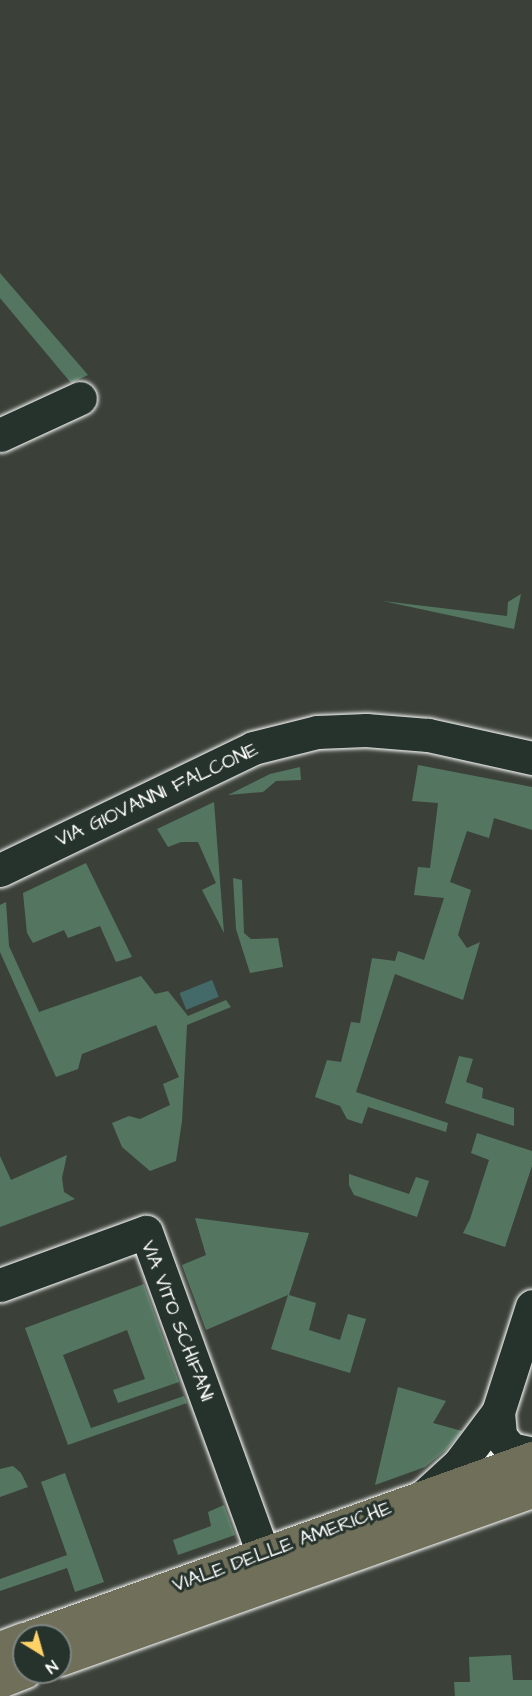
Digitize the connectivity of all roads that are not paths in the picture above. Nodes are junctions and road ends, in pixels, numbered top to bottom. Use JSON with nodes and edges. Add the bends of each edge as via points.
{"nodes":[{"id":1,"x":80,"y":398,"type":"dead end"},
{"id":2,"x":0,"y":435,"type":"edge"},
{"id":3,"x":532,"y":758,"type":"edge"},
{"id":4,"x":0,"y":870,"type":"edge"},
{"id":5,"x":0,"y":1285,"type":"edge"},
{"id":6,"x":532,"y":1306,"type":"edge"},
{"id":7,"x":498,"y":1412,"type":"junction"},
{"id":8,"x":532,"y":1456,"type":"edge"},
{"id":9,"x":532,"y":1491,"type":"edge"},
{"id":10,"x":424,"y":1496,"type":"junction"},
{"id":11,"x":263,"y":1554,"type":"junction"},
{"id":12,"x":67,"y":1624,"type":"edge"},
{"id":13,"x":72,"y":1655,"type":"edge"}],
"edges":[{"from":1,"to":2,"type":"street"},
{"from":3,"to":4,"type":"street","name":"VIA GIOVANNI FALCONE","via":[[428,735],[366,730],[317,732],[253,748]]},
{"from":5,"to":11,"type":"street","name":"VIA VITO SCHIFANI","via":[[146,1232]]},
{"from":6,"to":7,"type":"street"},
{"from":7,"to":8,"type":"street","via":[[500,1436],[511,1449]]},
{"from":7,"to":10,"type":"street","via":[[459,1464]]},
{"from":8,"to":10,"type":"main road","name":"VIALE DELLE AMERICHE"},
{"from":9,"to":13,"type":"main road","name":"VIALE DELLE AMERICHE"},
{"from":10,"to":11,"type":"main road","name":"VIALE DELLE AMERICHE"},
{"from":11,"to":12,"type":"main road","name":"VIALE DELLE AMERICHE"}]}
